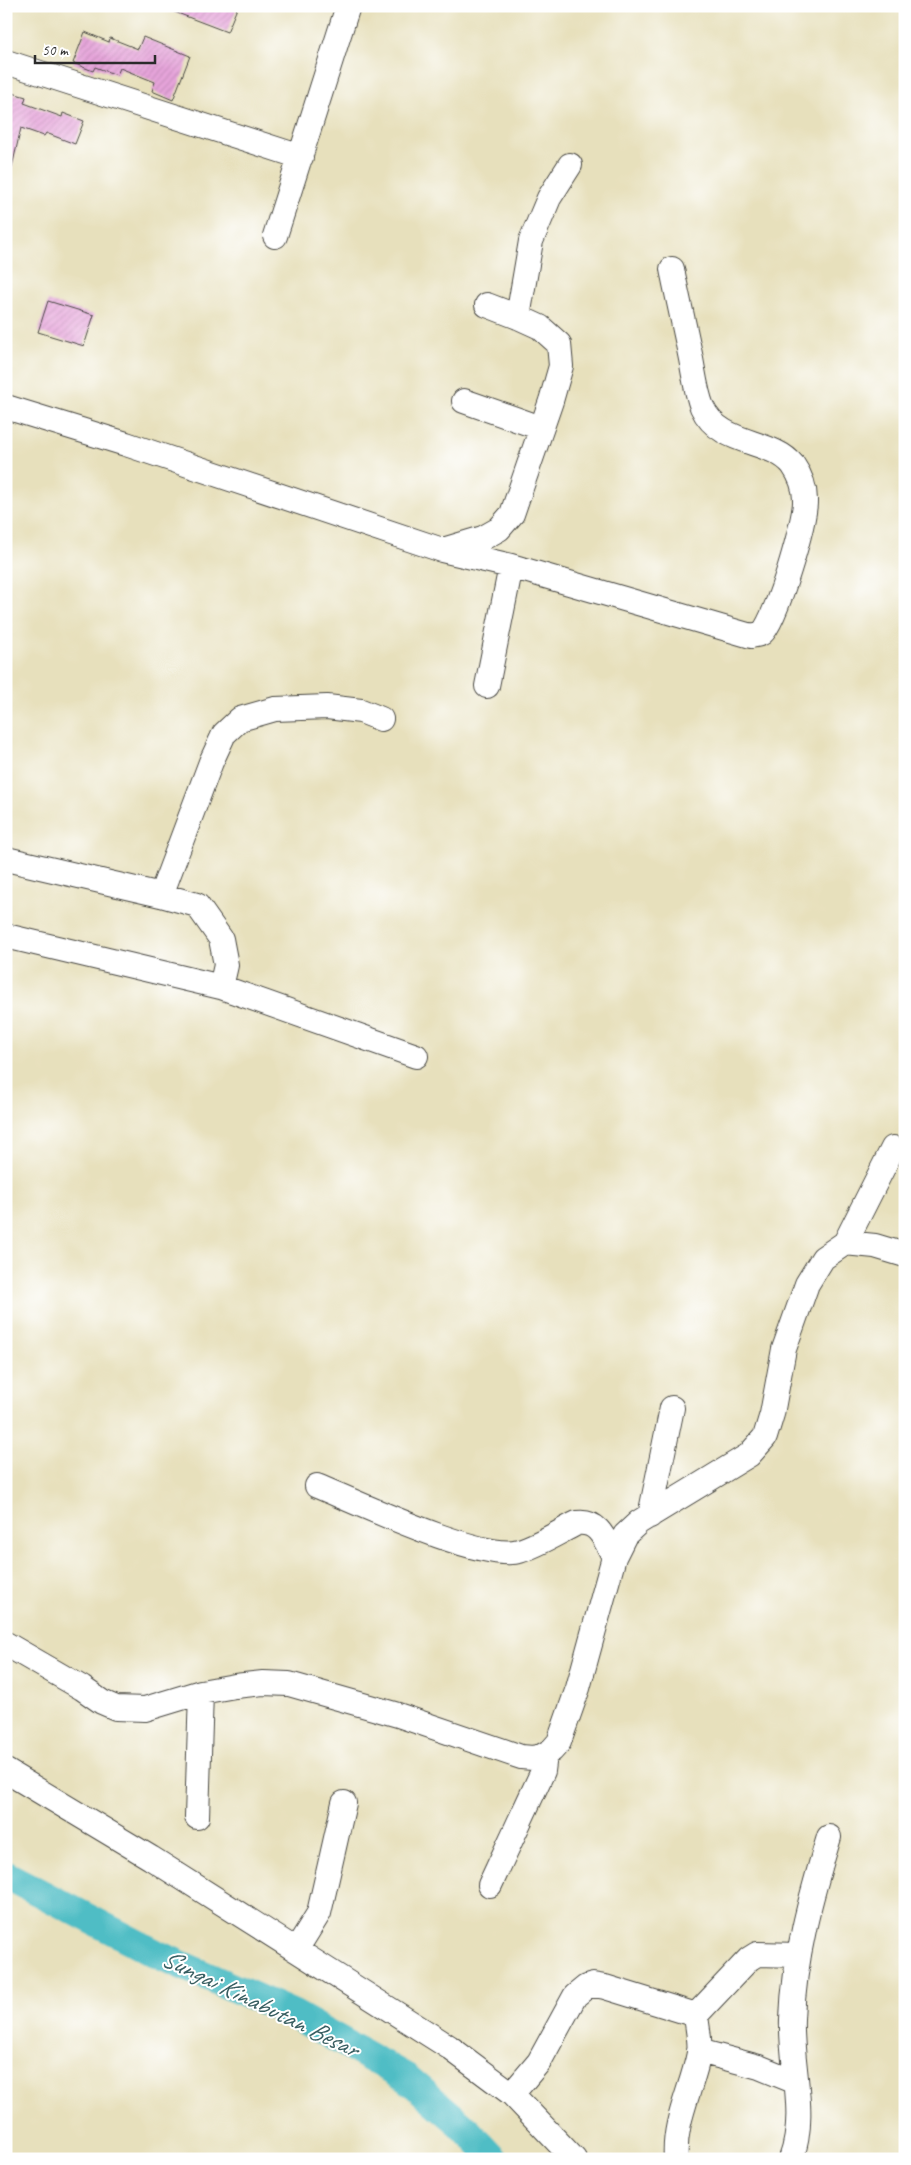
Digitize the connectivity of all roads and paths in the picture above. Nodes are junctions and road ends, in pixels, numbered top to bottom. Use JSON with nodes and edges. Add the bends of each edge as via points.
{"nodes":[{"id":1,"x":348,"y":6,"type":"edge"},
{"id":2,"x":6,"y":62,"type":"edge"},
{"id":3,"x":300,"y":157,"type":"junction"},
{"id":4,"x":570,"y":165,"type":"dead end"},
{"id":5,"x":276,"y":236,"type":"dead end"},
{"id":6,"x":672,"y":269,"type":"dead end"},
{"id":7,"x":487,"y":305,"type":"dead end"},
{"id":8,"x":518,"y":317,"type":"junction"},
{"id":9,"x":464,"y":401,"type":"dead end"},
{"id":10,"x":6,"y":407,"type":"edge"},
{"id":11,"x":542,"y":428,"type":"junction"},
{"id":12,"x":442,"y":550,"type":"junction"},
{"id":13,"x":511,"y":566,"type":"junction"},
{"id":14,"x":487,"y":686,"type":"dead end"},
{"id":15,"x":381,"y":719,"type":"dead end"},
{"id":16,"x":6,"y":859,"type":"edge"},
{"id":17,"x":161,"y":895,"type":"junction"},
{"id":18,"x":6,"y":936,"type":"edge"},
{"id":19,"x":222,"y":987,"type":"junction"},
{"id":20,"x":416,"y":1056,"type":"dead end"},
{"id":21,"x":893,"y":1148,"type":"dead end"},
{"id":22,"x":844,"y":1243,"type":"junction"},
{"id":23,"x":905,"y":1254,"type":"edge"},
{"id":24,"x":672,"y":1408,"type":"dead end"},
{"id":25,"x":317,"y":1486,"type":"dead end"},
{"id":26,"x":650,"y":1516,"type":"junction"},
{"id":27,"x":614,"y":1557,"type":"junction"},
{"id":28,"x":6,"y":1644,"type":"edge"},
{"id":29,"x":201,"y":1692,"type":"junction"},
{"id":30,"x":542,"y":1756,"type":"junction"},
{"id":31,"x":6,"y":1771,"type":"edge"},
{"id":32,"x":344,"y":1803,"type":"dead end"},
{"id":33,"x":196,"y":1817,"type":"dead end"},
{"id":34,"x":829,"y":1837,"type":"dead end"},
{"id":35,"x":490,"y":1885,"type":"dead end"},
{"id":36,"x":296,"y":1950,"type":"junction"},
{"id":37,"x":799,"y":1955,"type":"junction"},
{"id":38,"x":696,"y":2015,"type":"junction"},
{"id":39,"x":699,"y":2051,"type":"junction"},
{"id":40,"x":796,"y":2082,"type":"junction"},
{"id":41,"x":512,"y":2094,"type":"junction"},
{"id":42,"x":574,"y":2159,"type":"edge"},
{"id":43,"x":676,"y":2159,"type":"edge"},
{"id":44,"x":791,"y":2159,"type":"edge"}],
"edges":[{"from":1,"to":3,"type":"street"},
{"from":2,"to":3,"type":"street"},
{"from":3,"to":5,"type":"street"},
{"from":4,"to":8,"type":"street","via":[[549,198],[531,241]]},
{"from":6,"to":13,"type":"street","via":[[696,384],[710,420],[720,430],[780,455],[791,463],[803,484],[804,517],[770,621],[761,634],[739,634]]},
{"from":7,"to":8,"type":"street"},
{"from":8,"to":11,"type":"street","via":[[540,327],[559,344],[561,366]]},
{"from":9,"to":11,"type":"street"},
{"from":10,"to":12,"type":"street"},
{"from":11,"to":12,"type":"street","via":[[512,514],[483,538]]},
{"from":12,"to":13,"type":"street"},
{"from":13,"to":14,"type":"street"},
{"from":15,"to":17,"type":"street","via":[[361,711],[327,707],[275,708],[240,719],[224,734],[211,762]]},
{"from":16,"to":17,"type":"street"},
{"from":17,"to":19,"type":"street","via":[[197,906],[209,920],[221,939],[226,965]]},
{"from":18,"to":19,"type":"street"},
{"from":19,"to":20,"type":"street"},
{"from":21,"to":22,"type":"street"},
{"from":22,"to":23,"type":"street","via":[[875,1246]]},
{"from":22,"to":26,"type":"street","via":[[823,1258],[807,1284],[784,1349],[772,1414],[764,1437],[749,1455]]},
{"from":24,"to":26,"type":"street"},
{"from":25,"to":27,"type":"street","via":[[447,1539],[489,1550],[518,1552],[578,1523],[587,1522],[598,1528]]},
{"from":26,"to":27,"type":"street","via":[[625,1534]]},
{"from":27,"to":30,"type":"street","via":[[578,1688],[559,1742]]},
{"from":28,"to":29,"type":"street","via":[[116,1708],[145,1709]]},
{"from":29,"to":30,"type":"street","via":[[263,1683],[289,1684],[398,1715],[520,1757]]},
{"from":29,"to":33,"type":"street"},
{"from":30,"to":35,"type":"street","via":[[543,1771]]},
{"from":31,"to":36,"type":"street"},
{"from":32,"to":36,"type":"street","via":[[319,1913]]},
{"from":34,"to":37,"type":"street","via":[[808,1905]]},
{"from":36,"to":41,"type":"street","via":[[449,2047]]},
{"from":37,"to":38,"type":"street","via":[[757,1954],[748,1959]]},
{"from":37,"to":40,"type":"street","via":[[792,2019]]},
{"from":38,"to":39,"type":"street"},
{"from":38,"to":41,"type":"street","via":[[605,1987],[586,1986],[575,1996],[539,2062]]},
{"from":39,"to":40,"type":"street","via":[[760,2066]]},
{"from":39,"to":43,"type":"street","via":[[678,2128]]},
{"from":40,"to":44,"type":"street","via":[[799,2119]]},
{"from":41,"to":42,"type":"street"}]}
